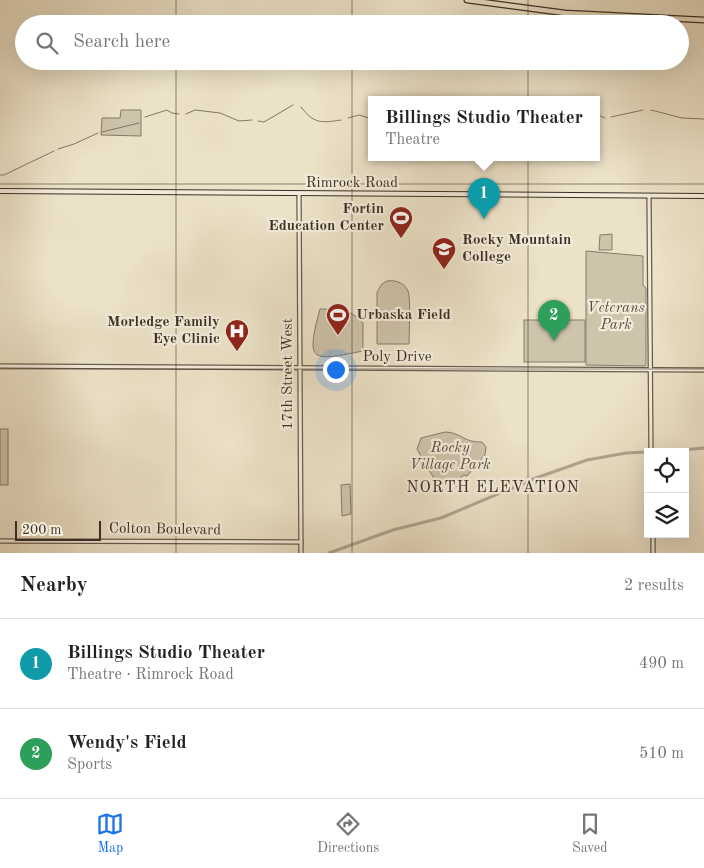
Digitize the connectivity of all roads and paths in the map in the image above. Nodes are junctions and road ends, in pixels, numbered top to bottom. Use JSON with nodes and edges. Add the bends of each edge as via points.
{"nodes":[{"id":1,"x":467,"y":0,"type":"edge"},
{"id":2,"x":605,"y":15,"type":"edge"},
{"id":3,"x":689,"y":19,"type":"edge"},
{"id":4,"x":704,"y":20,"type":"edge"},
{"id":5,"x":0,"y":191,"type":"edge"},
{"id":6,"x":299,"y":194,"type":"junction"},
{"id":7,"x":649,"y":196,"type":"junction"},
{"id":8,"x":704,"y":196,"type":"edge"},
{"id":9,"x":0,"y":366,"type":"edge"},
{"id":10,"x":299,"y":368,"type":"junction"},
{"id":11,"x":650,"y":369,"type":"junction"},
{"id":12,"x":704,"y":370,"type":"edge"},
{"id":13,"x":651,"y":448,"type":"edge"},
{"id":14,"x":653,"y":538,"type":"edge"},
{"id":15,"x":0,"y":541,"type":"edge"},
{"id":16,"x":301,"y":542,"type":"junction"},
{"id":17,"x":301,"y":553,"type":"edge"},
{"id":18,"x":653,"y":553,"type":"edge"}],
"edges":[{"from":1,"to":2,"type":"highway"},
{"from":3,"to":4,"type":"highway"},
{"from":5,"to":6,"type":"main road","name":"Rimrock Road"},
{"from":6,"to":7,"type":"main road","name":"Rimrock Road"},
{"from":6,"to":10,"type":"street","name":"17th Street West"},
{"from":7,"to":8,"type":"main road","name":"Rimrock Road"},
{"from":7,"to":11,"type":"street"},
{"from":9,"to":10,"type":"street","name":"Poly Drive"},
{"from":10,"to":11,"type":"street","name":"Poly Drive"},
{"from":10,"to":16,"type":"street","name":"17th Street West"},
{"from":11,"to":12,"type":"street","name":"Poly Drive"},
{"from":11,"to":13,"type":"street"},
{"from":14,"to":18,"type":"street"},
{"from":15,"to":16,"type":"street","name":"Colton Boulevard"},
{"from":16,"to":17,"type":"street","name":"17th Street West"}]}
